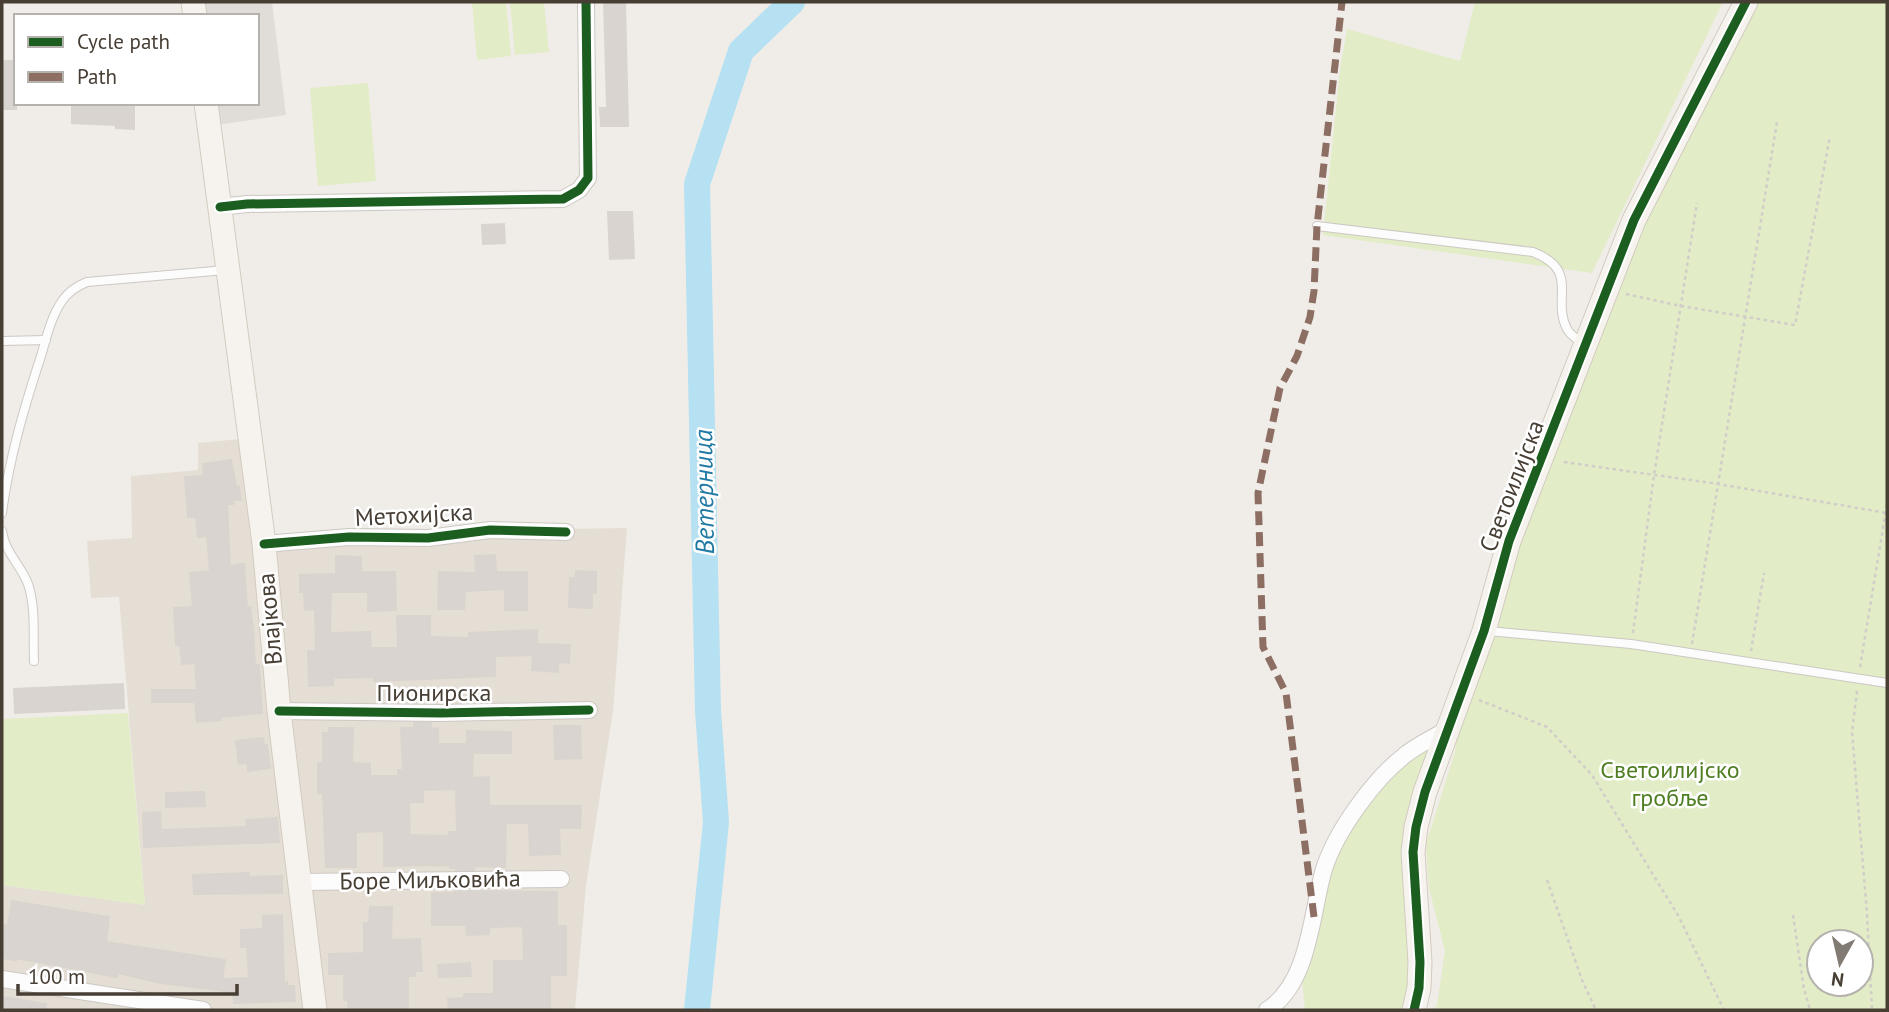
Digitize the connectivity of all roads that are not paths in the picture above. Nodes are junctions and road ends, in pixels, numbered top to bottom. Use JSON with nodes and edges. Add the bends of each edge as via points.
{"nodes":[{"id":1,"x":586,"y":2,"type":"edge"},
{"id":2,"x":1746,"y":2,"type":"edge"},
{"id":3,"x":206,"y":105,"type":"edge"},
{"id":4,"x":220,"y":207,"type":"junction"},
{"id":5,"x":1317,"y":226,"type":"dead end"},
{"id":6,"x":227,"y":270,"type":"junction"},
{"id":7,"x":46,"y":340,"type":"junction"},
{"id":8,"x":2,"y":341,"type":"edge"},
{"id":9,"x":1587,"y":346,"type":"junction"},
{"id":10,"x":2,"y":513,"type":"edge"},
{"id":11,"x":2,"y":531,"type":"edge"},
{"id":12,"x":566,"y":532,"type":"dead end"},
{"id":13,"x":264,"y":544,"type":"junction"},
{"id":14,"x":1484,"y":631,"type":"junction"},
{"id":15,"x":34,"y":661,"type":"dead end"},
{"id":16,"x":1887,"y":683,"type":"edge"},
{"id":17,"x":589,"y":710,"type":"dead end"},
{"id":18,"x":279,"y":711,"type":"junction"},
{"id":19,"x":1446,"y":730,"type":"junction"},
{"id":20,"x":561,"y":879,"type":"dead end"},
{"id":21,"x":300,"y":882,"type":"junction"},
{"id":22,"x":2,"y":979,"type":"edge"},
{"id":23,"x":96,"y":1002,"type":"edge"},
{"id":24,"x":202,"y":1010,"type":"edge"},
{"id":25,"x":314,"y":1010,"type":"edge"},
{"id":26,"x":1266,"y":1010,"type":"edge"},
{"id":27,"x":1414,"y":1010,"type":"edge"}],
"edges":[{"from":1,"to":4,"type":"street","via":[[587,178],[579,190],[563,199]]},
{"from":2,"to":9,"type":"street","name":"Светоилијска","via":[[1634,220]]},
{"from":3,"to":4,"type":"street","name":"Влајкова"},
{"from":4,"to":6,"type":"street","name":"Влајкова"},
{"from":5,"to":9,"type":"lane","via":[[1533,252],[1559,272],[1566,328]]},
{"from":6,"to":7,"type":"lane","via":[[87,282],[60,303]]},
{"from":6,"to":13,"type":"street","name":"Влајкова"},
{"from":7,"to":8,"type":"lane"},
{"from":7,"to":10,"type":"lane","via":[[13,451]]},
{"from":9,"to":14,"type":"street","name":"Светоилијска","via":[[1509,541]]},
{"from":11,"to":15,"type":"lane","via":[[31,595]]},
{"from":12,"to":13,"type":"street","name":"Метохијска","via":[[491,530],[428,538],[349,537]]},
{"from":13,"to":18,"type":"street","name":"Влајкова"},
{"from":14,"to":16,"type":"lane","via":[[1631,644]]},
{"from":14,"to":19,"type":"street","name":"Светоилијска"},
{"from":17,"to":18,"type":"street","name":"Пионирска"},
{"from":18,"to":21,"type":"street","name":"Влајкова"},
{"from":19,"to":26,"type":"street","via":[[1405,755],[1363,798],[1325,868],[1292,985]]},
{"from":19,"to":27,"type":"street","name":"Светоилијска","via":[[1425,792],[1413,852],[1420,962]]},
{"from":20,"to":21,"type":"street","name":"Боре Миљковића"},
{"from":21,"to":25,"type":"street","name":"Влајкова"},
{"from":22,"to":23,"type":"street"},
{"from":23,"to":24,"type":"street"}]}
